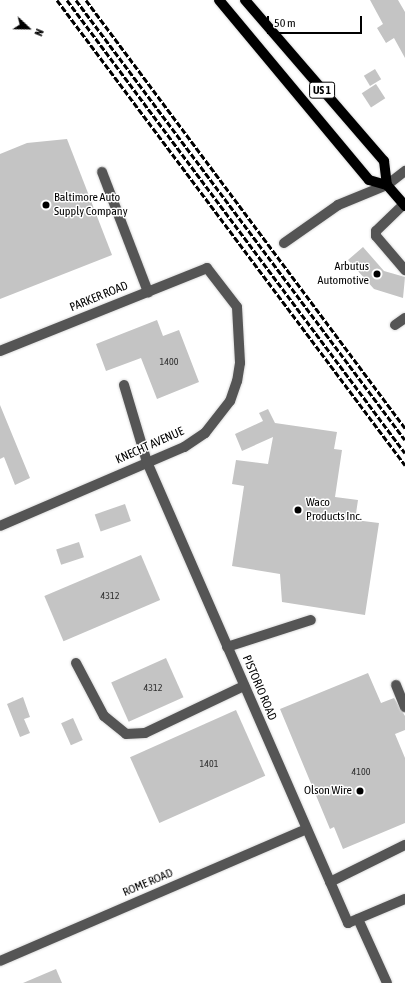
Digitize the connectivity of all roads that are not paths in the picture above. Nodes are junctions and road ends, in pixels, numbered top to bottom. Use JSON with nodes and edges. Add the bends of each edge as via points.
{"nodes":[{"id":1,"x":219,"y":0,"type":"edge"},
{"id":2,"x":245,"y":0,"type":"edge"},
{"id":3,"x":405,"y":171,"type":"edge"},
{"id":4,"x":102,"y":172,"type":"dead end"},
{"id":5,"x":387,"y":185,"type":"junction"},
{"id":6,"x":404,"y":205,"type":"edge"},
{"id":7,"x":284,"y":243,"type":"dead end"},
{"id":8,"x":207,"y":268,"type":"joint"},
{"id":9,"x":405,"y":270,"type":"edge"},
{"id":10,"x":148,"y":292,"type":"junction"},
{"id":11,"x":405,"y":318,"type":"edge"},
{"id":12,"x":395,"y":325,"type":"dead end"},
{"id":13,"x":0,"y":351,"type":"edge"},
{"id":14,"x":124,"y":385,"type":"dead end"},
{"id":15,"x":147,"y":462,"type":"junction"},
{"id":16,"x":0,"y":526,"type":"edge"},
{"id":17,"x":311,"y":620,"type":"dead end"},
{"id":18,"x":227,"y":647,"type":"junction"},
{"id":19,"x":76,"y":663,"type":"dead end"},
{"id":20,"x":396,"y":685,"type":"dead end"},
{"id":21,"x":244,"y":686,"type":"junction"},
{"id":22,"x":405,"y":707,"type":"edge"},
{"id":23,"x":306,"y":829,"type":"junction"},
{"id":24,"x":405,"y":845,"type":"edge"},
{"id":25,"x":330,"y":882,"type":"junction"},
{"id":26,"x":405,"y":899,"type":"edge"},
{"id":27,"x":353,"y":921,"type":"junction"},
{"id":28,"x":0,"y":961,"type":"edge"},
{"id":29,"x":387,"y":983,"type":"edge"}],
"edges":[{"from":1,"to":5,"type":"main road","number":"US 1","via":[[369,180]]},
{"from":2,"to":5,"type":"main road","number":"US 1","via":[[384,161]]},
{"from":3,"to":5,"type":"street"},
{"from":4,"to":10,"type":"street"},
{"from":5,"to":6,"type":"main road"},
{"from":5,"to":7,"type":"street","via":[[338,205]]},
{"from":6,"to":9,"type":"street","via":[[376,231],[376,236]]},
{"from":8,"to":10,"type":"street","name":"PARKER ROAD"},
{"from":8,"to":15,"type":"street","name":"KNECHT AVENUE","via":[[237,307],[240,362],[237,381],[230,401],[205,433]]},
{"from":10,"to":13,"type":"street","name":"PARKER ROAD"},
{"from":11,"to":12,"type":"street"},
{"from":14,"to":15,"type":"street","name":"PISTORIO ROAD"},
{"from":15,"to":16,"type":"street","name":"KNECHT AVENUE"},
{"from":15,"to":18,"type":"street","name":"PISTORIO ROAD"},
{"from":17,"to":18,"type":"street"},
{"from":18,"to":21,"type":"street","name":"PISTORIO ROAD"},
{"from":19,"to":21,"type":"street","via":[[104,716],[126,734],[145,733]]},
{"from":20,"to":22,"type":"street"},
{"from":21,"to":23,"type":"street","name":"PISTORIO ROAD"},
{"from":23,"to":25,"type":"street","name":"PISTORIO ROAD"},
{"from":23,"to":28,"type":"street","name":"ROME ROAD"},
{"from":24,"to":25,"type":"street"},
{"from":25,"to":27,"type":"street","name":"PISTORIO ROAD"},
{"from":26,"to":27,"type":"street"},
{"from":27,"to":29,"type":"street","name":"PISTORIO ROAD"}]}
